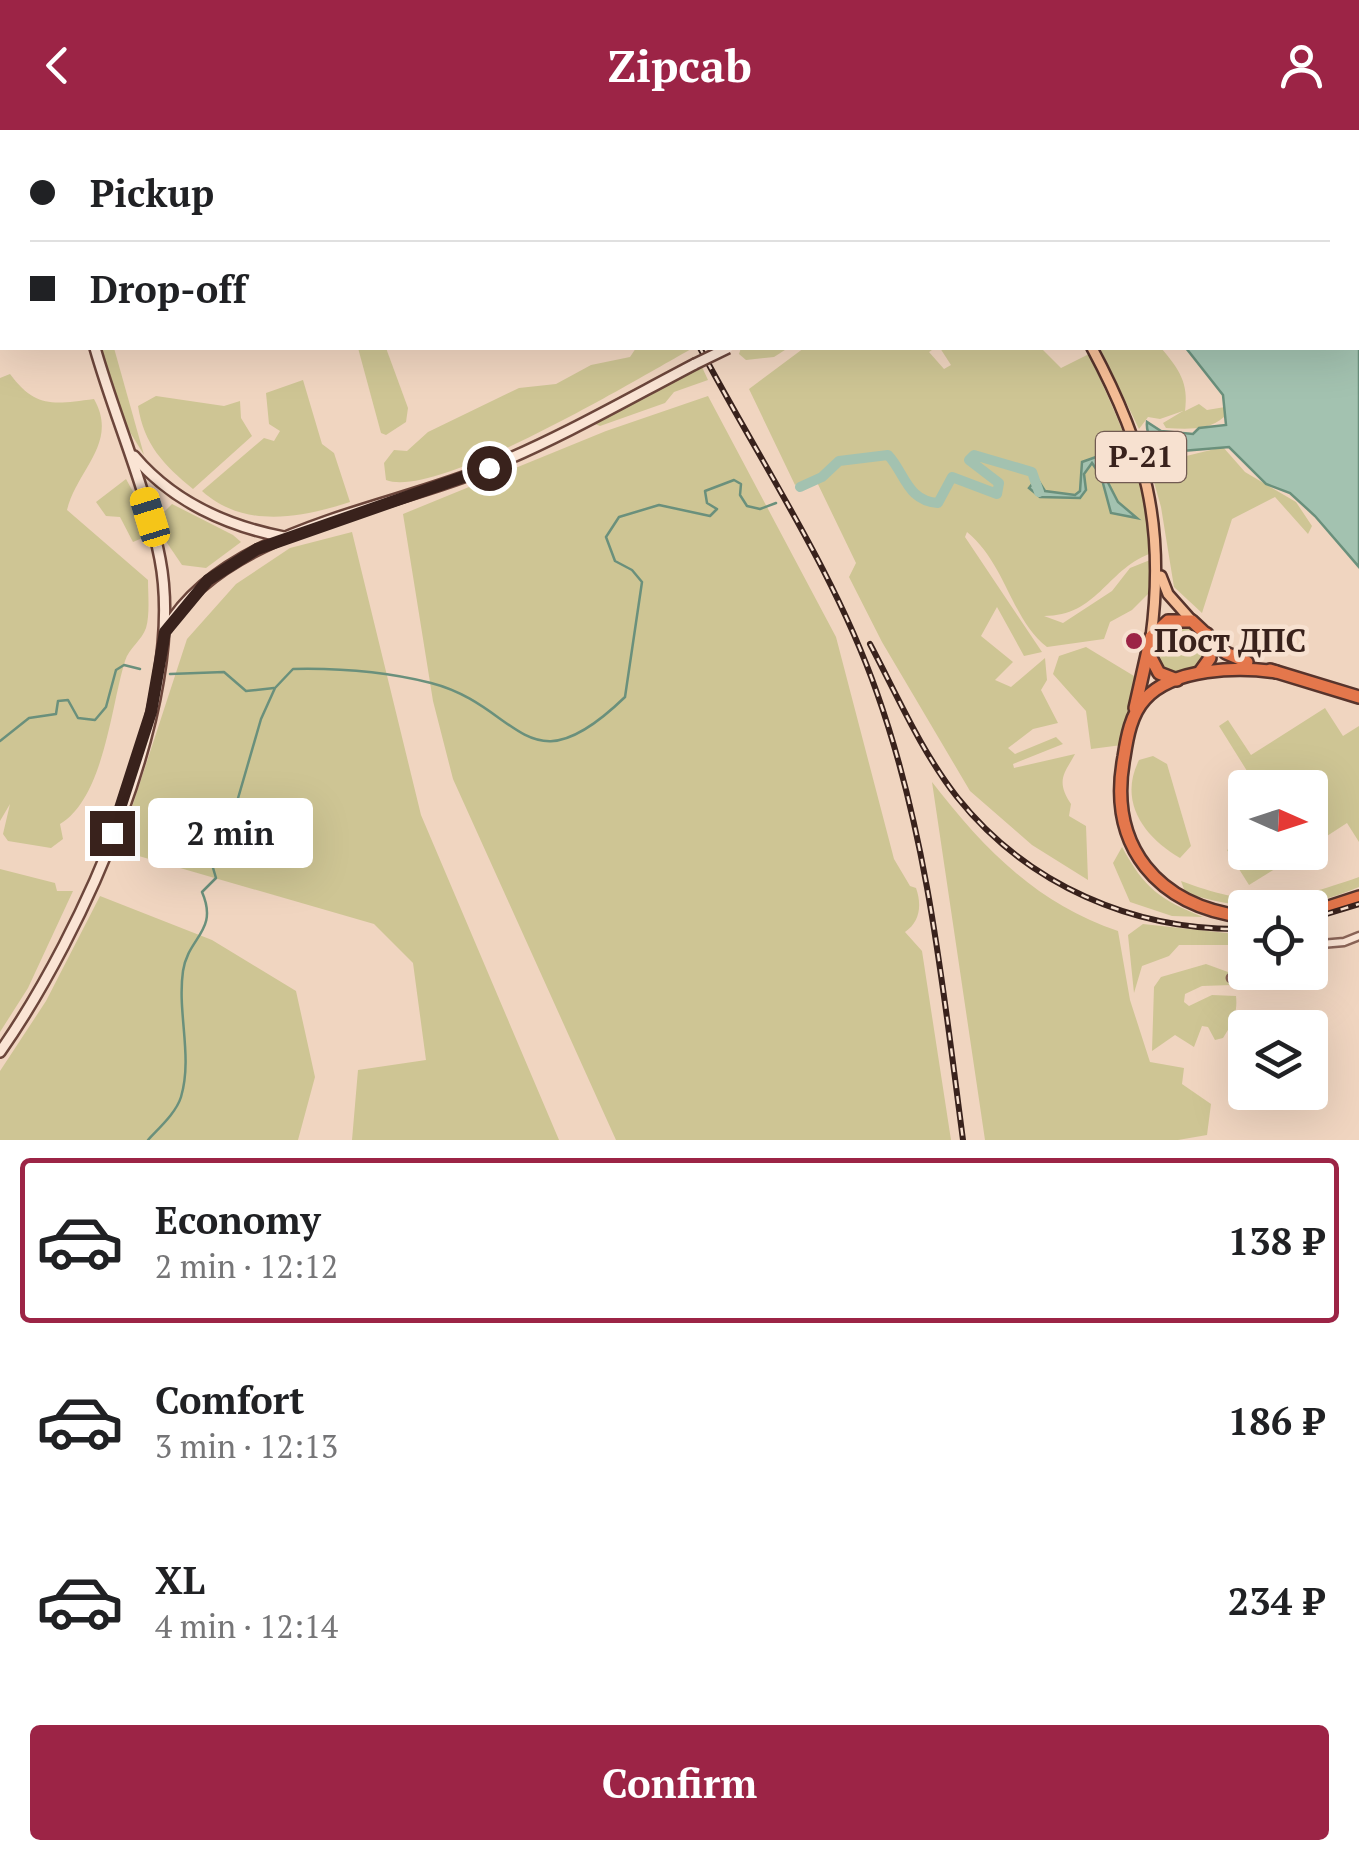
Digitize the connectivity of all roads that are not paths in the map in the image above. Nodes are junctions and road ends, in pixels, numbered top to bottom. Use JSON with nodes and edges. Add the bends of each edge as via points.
{"nodes":[{"id":1,"x":96,"y":350,"type":"edge"},
{"id":2,"x":724,"y":350,"type":"edge"},
{"id":3,"x":1093,"y":350,"type":"edge"},
{"id":4,"x":129,"y":450,"type":"junction"},
{"id":5,"x":285,"y":537,"type":"junction"},
{"id":6,"x":1158,"y":563,"type":"junction"},
{"id":7,"x":1192,"y":621,"type":"junction"},
{"id":8,"x":1204,"y":630,"type":"junction"},
{"id":9,"x":165,"y":632,"type":"junction"},
{"id":10,"x":1150,"y":644,"type":"junction"},
{"id":11,"x":1276,"y":672,"type":"junction"},
{"id":12,"x":1197,"y":675,"type":"junction"},
{"id":13,"x":1184,"y":680,"type":"junction"},
{"id":14,"x":1359,"y":697,"type":"edge"},
{"id":15,"x":1132,"y":722,"type":"junction"},
{"id":16,"x":1359,"y":897,"type":"edge"},
{"id":17,"x":1328,"y":907,"type":"edge"},
{"id":18,"x":1228,"y":914,"type":"edge"},
{"id":19,"x":1359,"y":936,"type":"edge"},
{"id":20,"x":1328,"y":943,"type":"edge"},
{"id":21,"x":0,"y":1052,"type":"edge"}],
"edges":[{"from":1,"to":4,"type":"street"},
{"from":2,"to":5,"type":"street","bridge":true,"via":[[489,468]]},
{"from":3,"to":6,"type":"main road","number":"Р-21","via":[[1138,449]]},
{"from":4,"to":5,"type":"street","via":[[197,508]]},
{"from":4,"to":9,"type":"street","via":[[161,561]]},
{"from":5,"to":9,"type":"street","via":[[208,580]]},
{"from":6,"to":7,"type":"main road","number":"Р-21","via":[[1168,594]]},
{"from":6,"to":10,"type":"main road","number":"Р-21"},
{"from":7,"to":8,"type":"highway","number":"Р-21"},
{"from":7,"to":10,"type":"highway","via":[[1168,621]]},
{"from":8,"to":11,"type":"highway","number":"Р-21","via":[[1231,656]]},
{"from":8,"to":12,"type":"highway","via":[[1210,658]]},
{"from":9,"to":21,"type":"street","via":[[151,712],[112,833],[44,983]]},
{"from":10,"to":13,"type":"highway","via":[[1160,673]]},
{"from":10,"to":15,"type":"highway","number":"Р-21"},
{"from":11,"to":12,"type":"highway","number":"Р-21","via":[[1226,666]]},
{"from":11,"to":14,"type":"highway","number":"Р-21"},
{"from":12,"to":13,"type":"highway","number":"Р-21"},
{"from":13,"to":15,"type":"highway","number":"Р-21","via":[[1150,694]]},
{"from":15,"to":18,"type":"highway","number":"Р-21","via":[[1120,787],[1136,853],[1157,882],[1184,902]]},
{"from":16,"to":17,"type":"highway"},
{"from":19,"to":20,"type":"street"}]}
